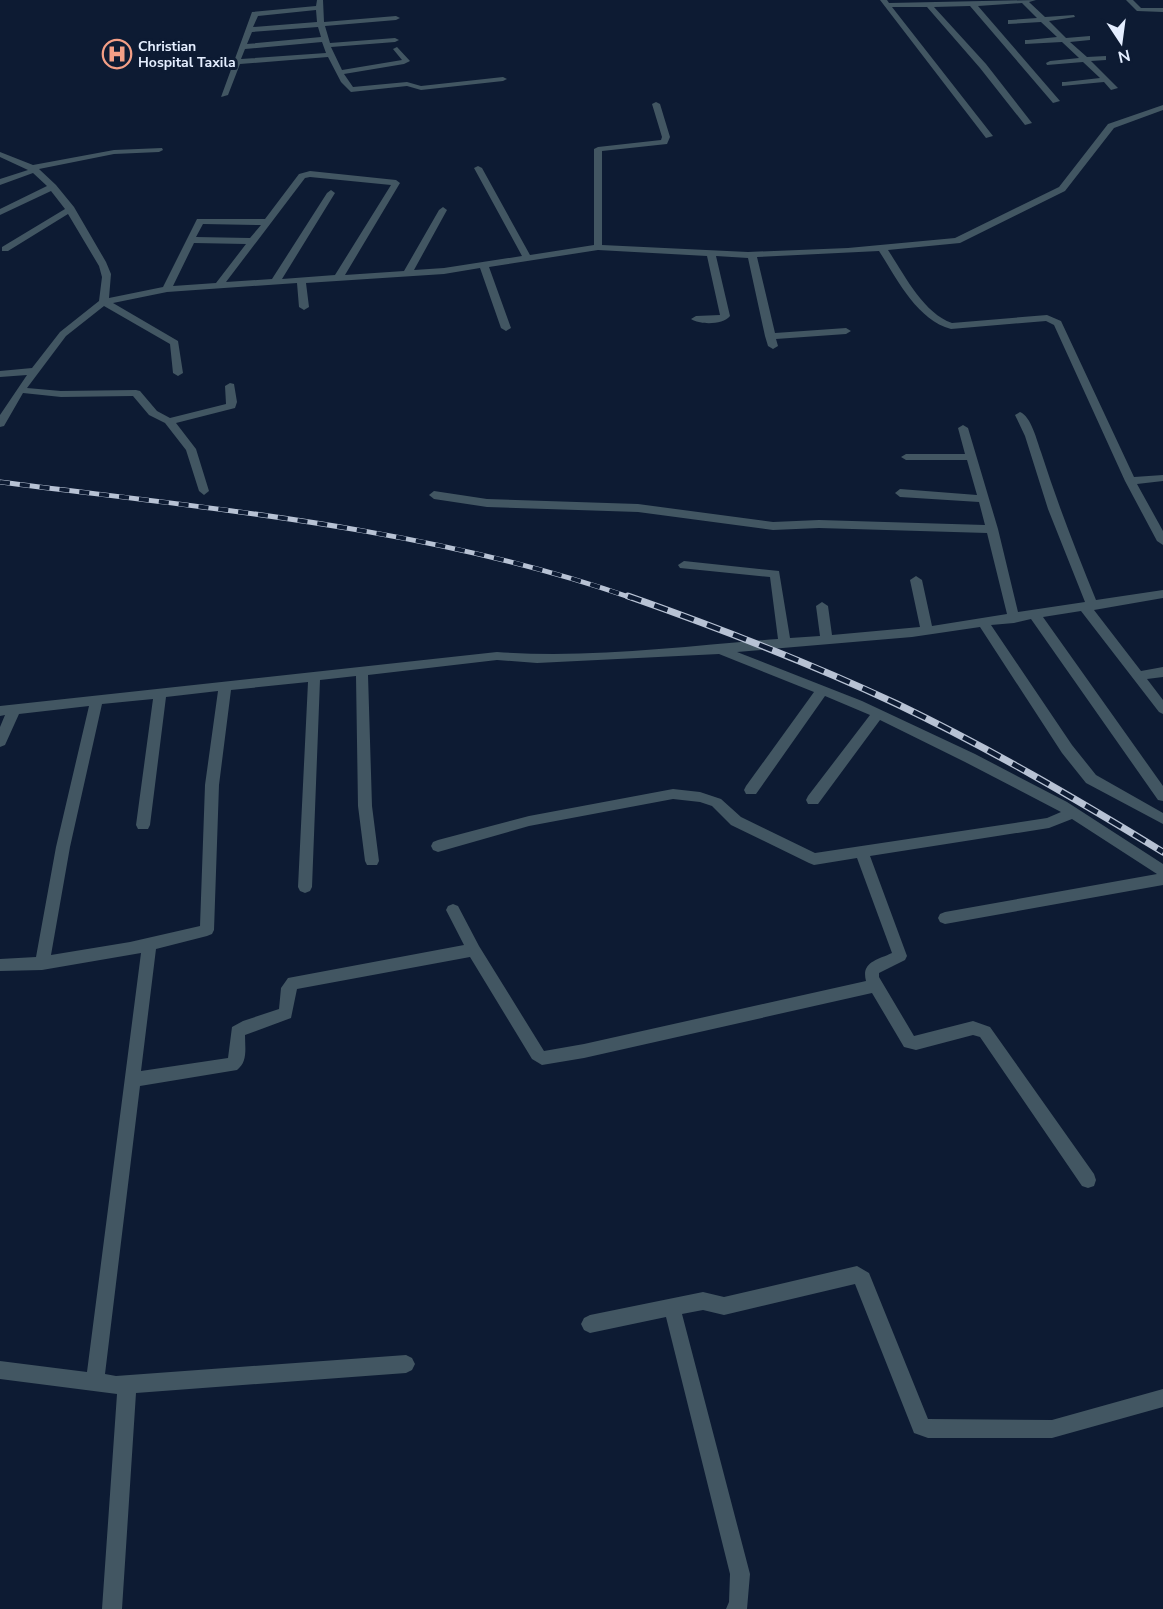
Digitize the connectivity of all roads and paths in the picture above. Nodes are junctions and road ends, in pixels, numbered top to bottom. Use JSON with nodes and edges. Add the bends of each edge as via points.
{"nodes":[{"id":1,"x":1023,"y":0,"type":"edge"},
{"id":2,"x":1033,"y":0,"type":"edge"},
{"id":3,"x":1129,"y":0,"type":"edge"},
{"id":4,"x":886,"y":3,"type":"edge"},
{"id":5,"x":924,"y":3,"type":"edge"},
{"id":6,"x":970,"y":3,"type":"junction"},
{"id":7,"x":319,"y":4,"type":"edge"},
{"id":8,"x":1163,"y":10,"type":"edge"},
{"id":9,"x":1071,"y":17,"type":"dead end"},
{"id":10,"x":396,"y":18,"type":"dead end"},
{"id":11,"x":1042,"y":19,"type":"junction"},
{"id":12,"x":1011,"y":22,"type":"dead end"},
{"id":13,"x":322,"y":24,"type":"junction"},
{"id":14,"x":249,"y":30,"type":"junction"},
{"id":15,"x":1087,"y":38,"type":"dead end"},
{"id":16,"x":1063,"y":39,"type":"junction"},
{"id":17,"x":395,"y":40,"type":"dead end"},
{"id":18,"x":327,"y":42,"type":"junction"},
{"id":19,"x":1029,"y":42,"type":"dead end"},
{"id":20,"x":243,"y":47,"type":"junction"},
{"id":21,"x":397,"y":49,"type":"dead end"},
{"id":22,"x":330,"y":55,"type":"junction"},
{"id":23,"x":1103,"y":58,"type":"dead end"},
{"id":24,"x":1083,"y":59,"type":"junction"},
{"id":25,"x":237,"y":62,"type":"junction"},
{"id":26,"x":1050,"y":63,"type":"dead end"},
{"id":27,"x":341,"y":72,"type":"junction"},
{"id":28,"x":502,"y":79,"type":"dead end"},
{"id":29,"x":1106,"y":80,"type":"junction"},
{"id":30,"x":1065,"y":84,"type":"dead end"},
{"id":31,"x":1114,"y":88,"type":"dead end"},
{"id":32,"x":224,"y":95,"type":"dead end"},
{"id":33,"x":1056,"y":100,"type":"dead end"},
{"id":34,"x":656,"y":104,"type":"dead end"},
{"id":35,"x":1163,"y":107,"type":"edge"},
{"id":36,"x":1028,"y":123,"type":"dead end"},
{"id":37,"x":989,"y":136,"type":"dead end"},
{"id":38,"x":159,"y":150,"type":"dead end"},
{"id":39,"x":0,"y":154,"type":"edge"},
{"id":40,"x":478,"y":168,"type":"dead end"},
{"id":41,"x":33,"y":169,"type":"junction"},
{"id":42,"x":0,"y":182,"type":"edge"},
{"id":43,"x":53,"y":187,"type":"junction"},
{"id":44,"x":331,"y":193,"type":"dead end"},
{"id":45,"x":71,"y":208,"type":"junction"},
{"id":46,"x":443,"y":210,"type":"dead end"},
{"id":47,"x":0,"y":212,"type":"edge"},
{"id":48,"x":266,"y":222,"type":"junction"},
{"id":49,"x":191,"y":240,"type":"junction"},
{"id":50,"x":252,"y":241,"type":"junction"},
{"id":51,"x":598,"y":247,"type":"junction"},
{"id":52,"x":882,"y":248,"type":"junction"},
{"id":53,"x":5,"y":249,"type":"dead end"},
{"id":54,"x":711,"y":253,"type":"junction"},
{"id":55,"x":752,"y":255,"type":"junction"},
{"id":56,"x":527,"y":257,"type":"junction"},
{"id":57,"x":484,"y":266,"type":"junction"},
{"id":58,"x":407,"y":274,"type":"junction"},
{"id":59,"x":338,"y":278,"type":"junction"},
{"id":60,"x":301,"y":280,"type":"junction"},
{"id":61,"x":276,"y":281,"type":"junction"},
{"id":62,"x":220,"y":284,"type":"junction"},
{"id":63,"x":167,"y":289,"type":"junction"},
{"id":64,"x":104,"y":302,"type":"junction"},
{"id":65,"x":304,"y":307,"type":"dead end"},
{"id":66,"x":696,"y":319,"type":"dead end"},
{"id":67,"x":506,"y":328,"type":"dead end"},
{"id":68,"x":846,"y":331,"type":"dead end"},
{"id":69,"x":34,"y":371,"type":"junction"},
{"id":70,"x":178,"y":373,"type":"dead end"},
{"id":71,"x":0,"y":374,"type":"edge"},
{"id":72,"x":230,"y":386,"type":"dead end"},
{"id":73,"x":20,"y":390,"type":"junction"},
{"id":74,"x":1020,"y":416,"type":"dead end"},
{"id":75,"x":169,"y":421,"type":"junction"},
{"id":76,"x":0,"y":424,"type":"edge"},
{"id":77,"x":963,"y":428,"type":"dead end"},
{"id":78,"x":972,"y":457,"type":"junction"},
{"id":79,"x":906,"y":458,"type":"dead end"},
{"id":80,"x":1163,"y":478,"type":"edge"},
{"id":81,"x":1130,"y":481,"type":"junction"},
{"id":82,"x":204,"y":491,"type":"dead end"},
{"id":83,"x":900,"y":493,"type":"dead end"},
{"id":84,"x":434,"y":495,"type":"dead end"},
{"id":85,"x":983,"y":499,"type":"junction"},
{"id":86,"x":992,"y":529,"type":"junction"},
{"id":87,"x":1163,"y":541,"type":"edge"},
{"id":88,"x":684,"y":565,"type":"dead end"},
{"id":89,"x":916,"y":580,"type":"dead end"},
{"id":90,"x":1163,"y":594,"type":"edge"},
{"id":91,"x":822,"y":606,"type":"dead end"},
{"id":92,"x":1089,"y":606,"type":"junction"},
{"id":93,"x":1035,"y":615,"type":"junction"},
{"id":94,"x":1014,"y":619,"type":"junction"},
{"id":95,"x":984,"y":623,"type":"junction"},
{"id":96,"x":927,"y":631,"type":"junction"},
{"id":97,"x":826,"y":640,"type":"junction"},
{"id":98,"x":784,"y":642,"type":"junction"},
{"id":99,"x":720,"y":650,"type":"junction"},
{"id":100,"x":362,"y":672,"type":"junction"},
{"id":101,"x":1163,"y":672,"type":"edge"},
{"id":102,"x":1139,"y":676,"type":"junction"},
{"id":103,"x":314,"y":677,"type":"junction"},
{"id":104,"x":225,"y":687,"type":"junction"},
{"id":105,"x":822,"y":690,"type":"junction"},
{"id":106,"x":160,"y":695,"type":"junction"},
{"id":107,"x":96,"y":702,"type":"junction"},
{"id":108,"x":1163,"y":709,"type":"edge"},
{"id":109,"x":14,"y":710,"type":"junction"},
{"id":110,"x":0,"y":711,"type":"edge"},
{"id":111,"x":878,"y":714,"type":"junction"},
{"id":112,"x":0,"y":742,"type":"edge"},
{"id":113,"x":751,"y":789,"type":"dead end"},
{"id":114,"x":1163,"y":796,"type":"edge"},
{"id":115,"x":813,"y":800,"type":"dead end"},
{"id":116,"x":1073,"y":813,"type":"junction"},
{"id":117,"x":1163,"y":819,"type":"edge"},
{"id":118,"x":143,"y":825,"type":"dead end"},
{"id":119,"x":438,"y":846,"type":"dead end"},
{"id":120,"x":861,"y":851,"type":"junction"},
{"id":121,"x":372,"y":861,"type":"dead end"},
{"id":122,"x":1163,"y":871,"type":"edge"},
{"id":123,"x":1163,"y":879,"type":"edge"},
{"id":124,"x":305,"y":887,"type":"dead end"},
{"id":125,"x":453,"y":910,"type":"dead end"},
{"id":126,"x":945,"y":918,"type":"dead end"},
{"id":127,"x":149,"y":946,"type":"junction"},
{"id":128,"x":474,"y":950,"type":"junction"},
{"id":129,"x":42,"y":964,"type":"junction"},
{"id":130,"x":0,"y":965,"type":"edge"},
{"id":131,"x":877,"y":986,"type":"junction"},
{"id":132,"x":132,"y":1080,"type":"junction"},
{"id":133,"x":1088,"y":1180,"type":"dead end"},
{"id":134,"x":675,"y":1318,"type":"dead end"},
{"id":135,"x":590,"y":1324,"type":"dead end"},
{"id":136,"x":405,"y":1364,"type":"dead end"},
{"id":137,"x":0,"y":1370,"type":"edge"},
{"id":138,"x":95,"y":1383,"type":"junction"},
{"id":139,"x":127,"y":1384,"type":"junction"},
{"id":140,"x":1163,"y":1398,"type":"edge"},
{"id":141,"x":112,"y":1609,"type":"edge"},
{"id":142,"x":736,"y":1609,"type":"edge"}],
"edges":[{"from":1,"to":2,"type":"street"},
{"from":1,"to":6,"type":"street"},
{"from":1,"to":11,"type":"street"},
{"from":3,"to":8,"type":"street","via":[[1139,10]]},
{"from":4,"to":5,"type":"street"},
{"from":4,"to":37,"type":"street"},
{"from":5,"to":6,"type":"street"},
{"from":5,"to":36,"type":"street","via":[[983,66]]},
{"from":6,"to":33,"type":"street"},
{"from":7,"to":13,"type":"street"},
{"from":7,"to":14,"type":"street","via":[[255,14]]},
{"from":9,"to":11,"type":"street"},
{"from":10,"to":13,"type":"street"},
{"from":11,"to":12,"type":"street"},
{"from":11,"to":16,"type":"street"},
{"from":13,"to":14,"type":"street"},
{"from":13,"to":18,"type":"street"},
{"from":14,"to":20,"type":"street"},
{"from":15,"to":16,"type":"street"},
{"from":16,"to":19,"type":"street"},
{"from":16,"to":24,"type":"street"},
{"from":17,"to":18,"type":"street"},
{"from":18,"to":20,"type":"street"},
{"from":18,"to":22,"type":"street"},
{"from":20,"to":25,"type":"street"},
{"from":21,"to":27,"type":"street","via":[[406,61]]},
{"from":22,"to":25,"type":"street"},
{"from":22,"to":27,"type":"street"},
{"from":23,"to":24,"type":"street"},
{"from":24,"to":26,"type":"street"},
{"from":24,"to":29,"type":"street"},
{"from":25,"to":32,"type":"street"},
{"from":27,"to":28,"type":"street","via":[[355,91]]},
{"from":29,"to":30,"type":"street"},
{"from":29,"to":31,"type":"street"},
{"from":34,"to":51,"type":"street","via":[[664,142],[598,149]]},
{"from":35,"to":52,"type":"street","via":[[1111,126],[1062,189],[957,241]]},
{"from":38,"to":41,"type":"street","via":[[114,152]]},
{"from":39,"to":41,"type":"street"},
{"from":40,"to":56,"type":"street"},
{"from":41,"to":42,"type":"street"},
{"from":41,"to":43,"type":"street"},
{"from":43,"to":45,"type":"street"},
{"from":43,"to":47,"type":"street"},
{"from":44,"to":61,"type":"street"},
{"from":45,"to":53,"type":"street"},
{"from":45,"to":64,"type":"street","via":[[104,267]]},
{"from":46,"to":58,"type":"street"},
{"from":48,"to":49,"type":"street","via":[[202,219]]},
{"from":48,"to":50,"type":"street"},
{"from":48,"to":59,"type":"street","via":[[302,176],[396,183]]},
{"from":49,"to":50,"type":"street"},
{"from":49,"to":63,"type":"street"},
{"from":50,"to":62,"type":"street"},
{"from":51,"to":54,"type":"street"},
{"from":51,"to":56,"type":"street"},
{"from":52,"to":55,"type":"street"},
{"from":52,"to":81,"type":"street","via":[[940,324],[1055,320]]},
{"from":54,"to":55,"type":"street"},
{"from":54,"to":66,"type":"street","via":[[725,316]]},
{"from":55,"to":68,"type":"street","via":[[772,341]]},
{"from":56,"to":57,"type":"street"},
{"from":57,"to":58,"type":"street"},
{"from":57,"to":67,"type":"street"},
{"from":58,"to":59,"type":"street"},
{"from":59,"to":60,"type":"street"},
{"from":60,"to":61,"type":"street"},
{"from":60,"to":65,"type":"street"},
{"from":61,"to":62,"type":"street"},
{"from":62,"to":63,"type":"street"},
{"from":63,"to":64,"type":"street"},
{"from":64,"to":69,"type":"street","via":[[63,334]]},
{"from":64,"to":70,"type":"street","via":[[175,343]]},
{"from":69,"to":71,"type":"street"},
{"from":69,"to":73,"type":"street"},
{"from":72,"to":75,"type":"street","via":[[231,406]]},
{"from":73,"to":75,"type":"street","via":[[136,393],[153,413]]},
{"from":73,"to":76,"type":"street"},
{"from":74,"to":92,"type":"street"},
{"from":75,"to":82,"type":"street","via":[[191,449]]},
{"from":77,"to":78,"type":"street"},
{"from":78,"to":79,"type":"street"},
{"from":78,"to":85,"type":"street"},
{"from":80,"to":81,"type":"street"},
{"from":81,"to":87,"type":"street"},
{"from":83,"to":85,"type":"street"},
{"from":84,"to":86,"type":"street","via":[[487,503],[638,508],[772,526]]},
{"from":85,"to":86,"type":"street"},
{"from":86,"to":94,"type":"street"},
{"from":88,"to":98,"type":"street","via":[[775,574]]},
{"from":89,"to":96,"type":"street"},
{"from":90,"to":92,"type":"street"},
{"from":91,"to":97,"type":"street"},
{"from":92,"to":93,"type":"street"},
{"from":92,"to":102,"type":"street"},
{"from":93,"to":94,"type":"street"},
{"from":93,"to":114,"type":"street"},
{"from":94,"to":95,"type":"street"},
{"from":95,"to":96,"type":"street"},
{"from":95,"to":117,"type":"street","via":[[1091,779]]},
{"from":96,"to":97,"type":"street"},
{"from":97,"to":98,"type":"street"},
{"from":98,"to":99,"type":"street"},
{"from":99,"to":100,"type":"street","via":[[537,659],[497,656]]},
{"from":99,"to":105,"type":"street"},
{"from":100,"to":103,"type":"street"},
{"from":100,"to":121,"type":"street","via":[[365,806]]},
{"from":101,"to":102,"type":"street"},
{"from":102,"to":108,"type":"street"},
{"from":103,"to":104,"type":"street"},
{"from":103,"to":124,"type":"street"},
{"from":104,"to":106,"type":"street"},
{"from":104,"to":127,"type":"street","via":[[212,785],[207,930]]},
{"from":105,"to":111,"type":"street"},
{"from":105,"to":113,"type":"street"},
{"from":106,"to":107,"type":"street"},
{"from":106,"to":118,"type":"street"},
{"from":107,"to":109,"type":"street"},
{"from":107,"to":129,"type":"street","via":[[63,847]]},
{"from":109,"to":110,"type":"street"},
{"from":109,"to":112,"type":"street"},
{"from":111,"to":115,"type":"street"},
{"from":111,"to":116,"type":"street"},
{"from":116,"to":120,"type":"street","via":[[1049,823]]},
{"from":116,"to":122,"type":"street"},
{"from":119,"to":120,"type":"street","via":[[529,821],[673,794],[696,795],[720,803],[736,821],[814,859]]},
{"from":120,"to":131,"type":"street","via":[[900,956],[872,969]]},
{"from":123,"to":126,"type":"street"},
{"from":125,"to":128,"type":"street"},
{"from":127,"to":129,"type":"street"},
{"from":127,"to":132,"type":"street"},
{"from":128,"to":131,"type":"street","via":[[542,1058]]},
{"from":128,"to":132,"type":"street","via":[[293,983],[288,988],[286,1013],[243,1026],[237,1032],[237,1061],[231,1065]]},
{"from":129,"to":130,"type":"street"},
{"from":131,"to":133,"type":"street","via":[[909,1042],[973,1029],[985,1032]]},
{"from":132,"to":138,"type":"street"},
{"from":134,"to":142,"type":"street","via":[[741,1574]]},
{"from":135,"to":140,"type":"street","via":[[703,1301],[724,1306],[857,1275],[863,1279],[921,1426],[928,1430],[1052,1429]]},
{"from":136,"to":139,"type":"street"},
{"from":137,"to":138,"type":"street"},
{"from":138,"to":139,"type":"street"},
{"from":139,"to":141,"type":"street"}]}
